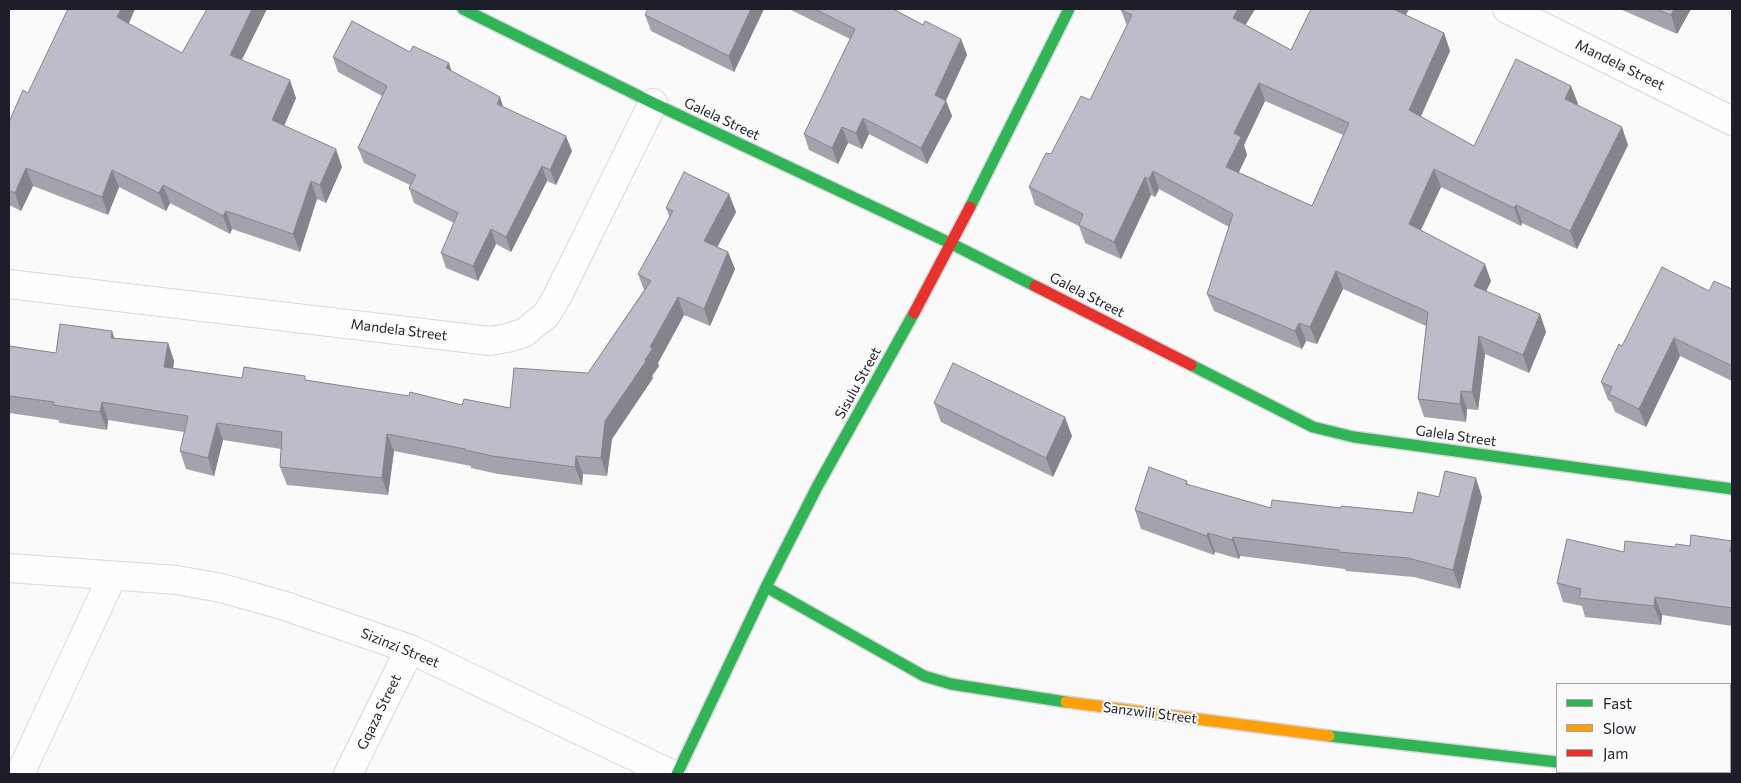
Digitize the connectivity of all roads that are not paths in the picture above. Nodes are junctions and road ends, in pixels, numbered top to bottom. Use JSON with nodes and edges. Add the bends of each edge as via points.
{"nodes":[{"id":1,"x":463,"y":9,"type":"edge"},
{"id":2,"x":1069,"y":9,"type":"edge"},
{"id":3,"x":1507,"y":9,"type":"edge"},
{"id":4,"x":653,"y":103,"type":"junction"},
{"id":5,"x":1732,"y":120,"type":"edge"},
{"id":6,"x":952,"y":244,"type":"junction"},
{"id":7,"x":9,"y":284,"type":"edge"},
{"id":8,"x":1732,"y":489,"type":"edge"},
{"id":9,"x":9,"y":568,"type":"edge"},
{"id":10,"x":112,"y":577,"type":"junction"},
{"id":11,"x":766,"y":587,"type":"junction"},
{"id":12,"x":410,"y":650,"type":"junction"},
{"id":13,"x":1555,"y":762,"type":"edge"},
{"id":14,"x":20,"y":774,"type":"edge"},
{"id":15,"x":348,"y":774,"type":"edge"},
{"id":16,"x":671,"y":774,"type":"edge"},
{"id":17,"x":678,"y":774,"type":"edge"}],
"edges":[{"from":1,"to":4,"type":"street","name":"Galela Street"},
{"from":2,"to":6,"type":"street","name":"Sisulu Street"},
{"from":3,"to":5,"type":"street","name":"Mandela Street"},
{"from":4,"to":6,"type":"street","name":"Galela Street"},
{"from":4,"to":7,"type":"street","name":"Mandela Street","via":[[546,315],[524,333],[507,338],[490,341]]},
{"from":6,"to":8,"type":"street","name":"Galela Street","via":[[1313,427],[1354,438]]},
{"from":6,"to":11,"type":"street","name":"Sisulu Street","via":[[817,487]]},
{"from":9,"to":10,"type":"street","name":"Sizinzi Street"},
{"from":10,"to":12,"type":"street","name":"Sizinzi Street","via":[[177,580],[221,588],[282,605]]},
{"from":10,"to":14,"type":"street"},
{"from":11,"to":13,"type":"street","name":"Sanzwili Street","via":[[900,664],[951,684],[1076,703]]},
{"from":11,"to":17,"type":"street","name":"Sisulu Street"},
{"from":12,"to":15,"type":"street","name":"Gqaza Street"},
{"from":12,"to":16,"type":"street","name":"Sizinzi Street"}]}
